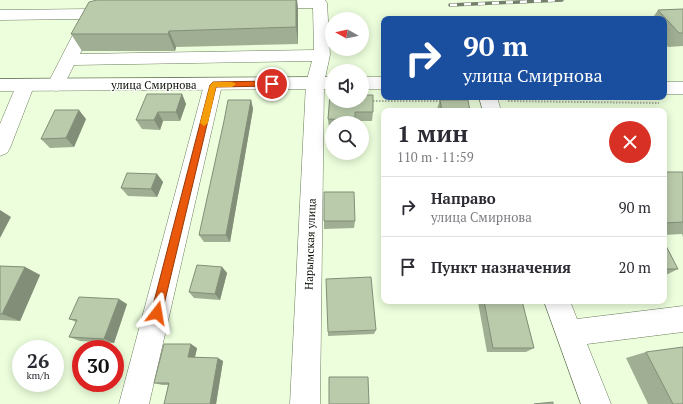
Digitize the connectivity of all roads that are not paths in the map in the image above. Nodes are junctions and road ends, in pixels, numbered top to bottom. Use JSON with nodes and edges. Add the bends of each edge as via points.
{"nodes":[{"id":1,"x":256,"y":5,"type":"edge"},
{"id":2,"x":121,"y":9,"type":"edge"},
{"id":3,"x":91,"y":14,"type":"junction"},
{"id":4,"x":0,"y":15,"type":"edge"},
{"id":5,"x":322,"y":55,"type":"junction"},
{"id":6,"x":68,"y":60,"type":"junction"},
{"id":7,"x":369,"y":83,"type":"edge"},
{"id":8,"x":381,"y":83,"type":"edge"},
{"id":9,"x":324,"y":84,"type":"edge"},
{"id":10,"x":0,"y":85,"type":"edge"},
{"id":11,"x":56,"y":85,"type":"junction"},
{"id":12,"x":213,"y":85,"type":"junction"},
{"id":13,"x":25,"y":86,"type":"junction"},
{"id":14,"x":683,"y":88,"type":"edge"},
{"id":15,"x":667,"y":93,"type":"edge"},
{"id":16,"x":0,"y":148,"type":"edge"},
{"id":17,"x":558,"y":304,"type":"edge"},
{"id":18,"x":683,"y":319,"type":"edge"},
{"id":19,"x":568,"y":333,"type":"junction"},
{"id":20,"x":134,"y":404,"type":"edge"},
{"id":21,"x":305,"y":404,"type":"edge"},
{"id":22,"x":596,"y":404,"type":"edge"}],
"edges":[{"from":1,"to":5,"type":"street","name":"Нарымская улица","via":[[320,3]]},
{"from":2,"to":3,"type":"street"},
{"from":3,"to":4,"type":"street"},
{"from":3,"to":6,"type":"street"},
{"from":5,"to":6,"type":"street"},
{"from":5,"to":9,"type":"street","name":"Нарымская улица"},
{"from":6,"to":11,"type":"street"},
{"from":7,"to":8,"type":"street"},
{"from":9,"to":12,"type":"street","name":"улица Смирнова"},
{"from":9,"to":21,"type":"street","name":"Нарымская улица"},
{"from":10,"to":13,"type":"street","name":"улица Смирнова"},
{"from":11,"to":12,"type":"street","name":"улица Смирнова"},
{"from":11,"to":13,"type":"street","name":"улица Смирнова"},
{"from":12,"to":20,"type":"street"},
{"from":13,"to":16,"type":"street"},
{"from":14,"to":15,"type":"street"},
{"from":17,"to":19,"type":"street"},
{"from":18,"to":19,"type":"street"},
{"from":19,"to":22,"type":"street"}]}
